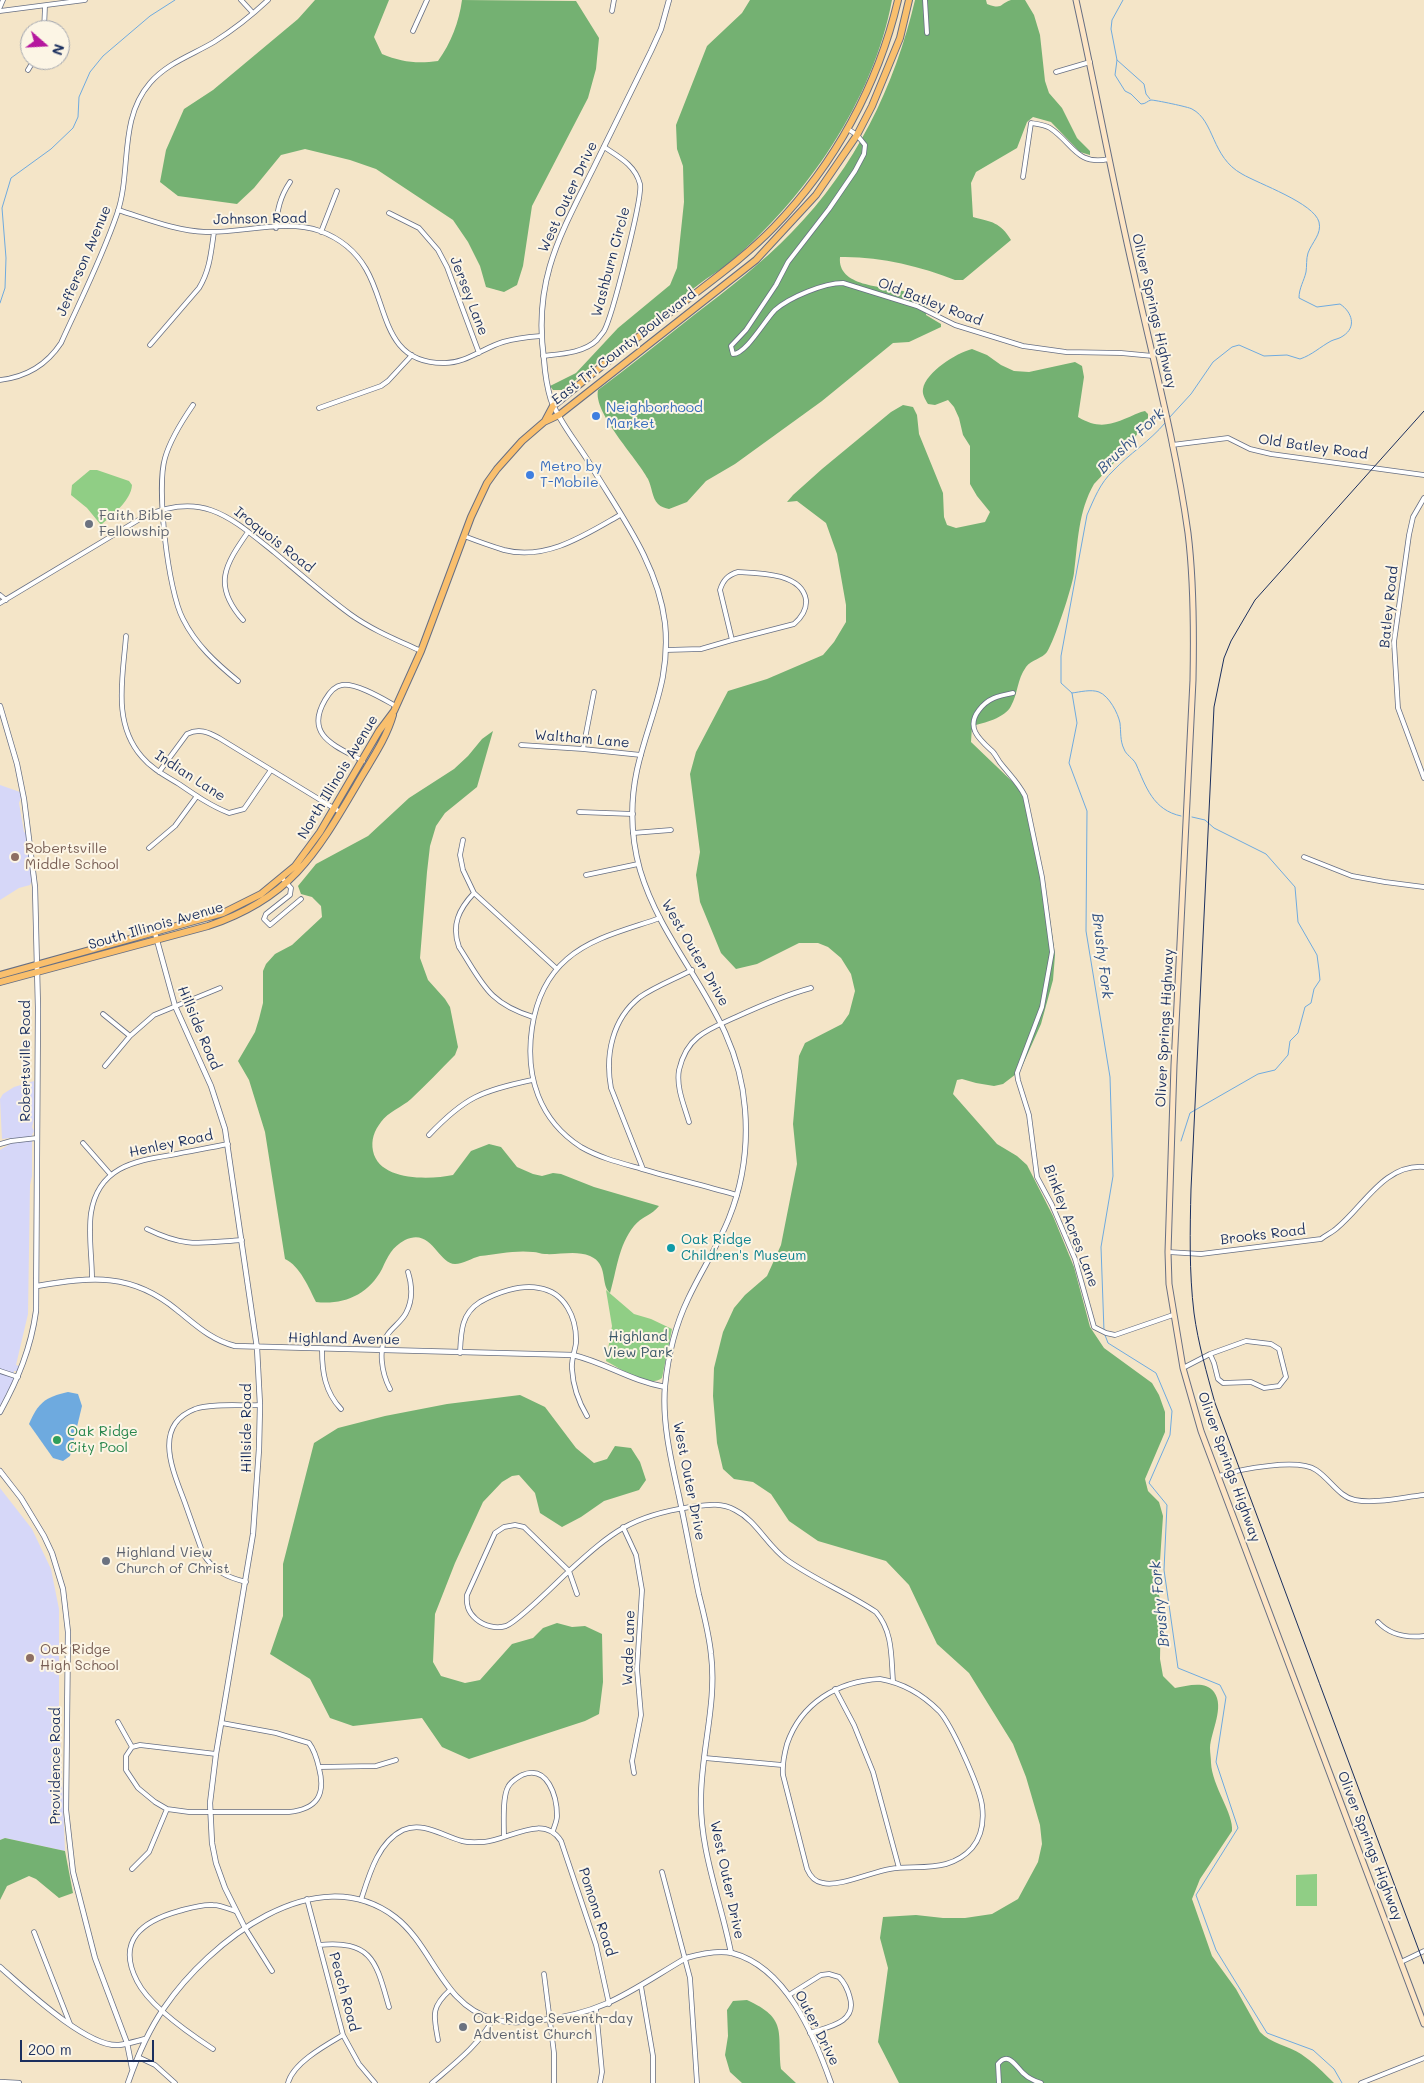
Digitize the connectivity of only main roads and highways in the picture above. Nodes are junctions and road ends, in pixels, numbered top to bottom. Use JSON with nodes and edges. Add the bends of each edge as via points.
{"nodes":[{"id":1,"x":898,"y":0,"type":"edge"},
{"id":2,"x":909,"y":0,"type":"edge"},
{"id":3,"x":1076,"y":0,"type":"edge"},
{"id":4,"x":544,"y":422,"type":"junction"},
{"id":5,"x":156,"y":936,"type":"junction"},
{"id":6,"x":0,"y":975,"type":"edge"},
{"id":7,"x":0,"y":982,"type":"edge"},
{"id":8,"x":1424,"y":2024,"type":"edge"}],
"edges":[{"from":1,"to":4,"type":"highway","name":"East Tri County Boulevard","via":[[884,48],[859,109],[826,164],[796,203],[714,280],[553,406]]},
{"from":2,"to":4,"type":"highway","name":"East Tri County Boulevard","via":[[890,66],[857,135],[816,195],[756,260],[559,415]]},
{"from":3,"to":8,"type":"main road","name":"Oliver Springs Highway","via":[[1188,533],[1194,630],[1168,1252],[1168,1284],[1182,1368],[1201,1431]]},
{"from":4,"to":5,"type":"highway","name":"North Illinois Avenue","via":[[497,469],[479,499],[421,651],[395,708],[337,811],[307,852],[285,880],[256,897],[238,907]]},
{"from":5,"to":6,"type":"highway","name":"North Illinois Avenue"},
{"from":5,"to":7,"type":"highway","name":"South Illinois Avenue"}]}
